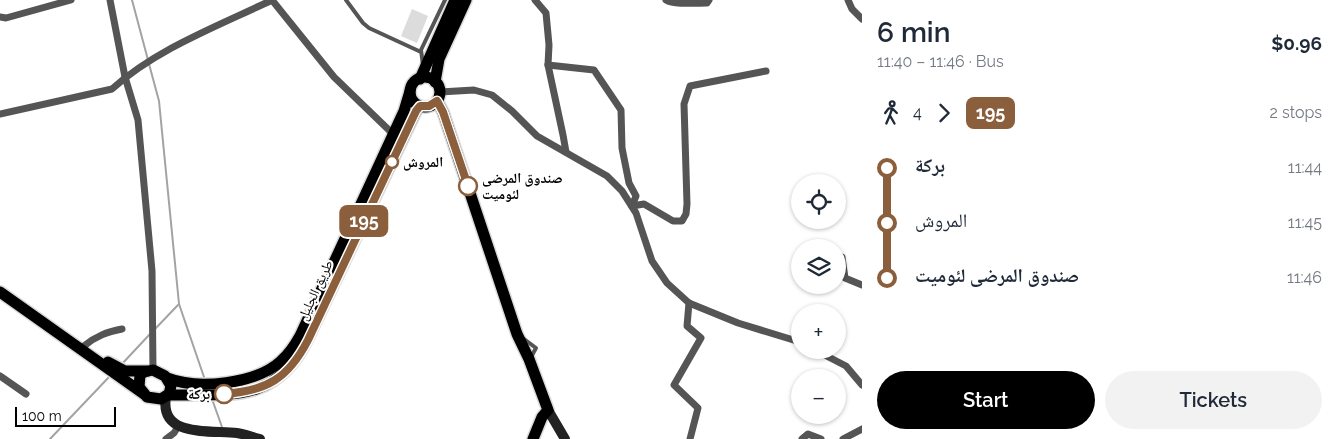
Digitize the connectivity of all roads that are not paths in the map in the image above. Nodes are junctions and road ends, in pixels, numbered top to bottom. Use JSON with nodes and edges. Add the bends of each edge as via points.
{"nodes":[{"id":1,"x":71,"y":0,"type":"edge"},
{"id":2,"x":110,"y":0,"type":"edge"},
{"id":3,"x":272,"y":0,"type":"edge"},
{"id":4,"x":346,"y":0,"type":"edge"},
{"id":5,"x":445,"y":0,"type":"edge"},
{"id":6,"x":455,"y":0,"type":"edge"},
{"id":7,"x":466,"y":0,"type":"edge"},
{"id":8,"x":535,"y":0,"type":"edge"},
{"id":9,"x":666,"y":0,"type":"edge"},
{"id":10,"x":709,"y":0,"type":"edge"},
{"id":11,"x":848,"y":0,"type":"edge"},
{"id":12,"x":0,"y":17,"type":"edge"},
{"id":13,"x":862,"y":19,"type":"edge"},
{"id":14,"x":421,"y":52,"type":"junction"},
{"id":15,"x":548,"y":65,"type":"junction"},
{"id":16,"x":766,"y":71,"type":"dead end"},
{"id":17,"x":422,"y":75,"type":"junction"},
{"id":18,"x":125,"y":77,"type":"junction"},
{"id":19,"x":410,"y":91,"type":"junction"},
{"id":20,"x":437,"y":92,"type":"junction"},
{"id":21,"x":420,"y":106,"type":"junction"},
{"id":22,"x":0,"y":114,"type":"edge"},
{"id":23,"x":393,"y":134,"type":"junction"},
{"id":24,"x":566,"y":152,"type":"junction"},
{"id":25,"x":632,"y":206,"type":"junction"},
{"id":26,"x":846,"y":278,"type":"edge"},
{"id":27,"x":0,"y":284,"type":"edge"},
{"id":28,"x":862,"y":285,"type":"edge"},
{"id":29,"x":0,"y":292,"type":"edge"},
{"id":30,"x":689,"y":303,"type":"junction"},
{"id":31,"x":122,"y":329,"type":"dead end"},
{"id":32,"x":791,"y":339,"type":"edge"},
{"id":33,"x":84,"y":346,"type":"junction"},
{"id":34,"x":832,"y":359,"type":"edge"},
{"id":35,"x":150,"y":371,"type":"junction"},
{"id":36,"x":0,"y":376,"type":"edge"},
{"id":37,"x":167,"y":378,"type":"junction"},
{"id":38,"x":862,"y":385,"type":"edge"},
{"id":39,"x":26,"y":394,"type":"dead end"},
{"id":40,"x":167,"y":396,"type":"junction"},
{"id":41,"x":148,"y":397,"type":"junction"},
{"id":42,"x":548,"y":410,"type":"junction"},
{"id":43,"x":177,"y":428,"type":"junction"},
{"id":44,"x":862,"y":429,"type":"edge"},
{"id":45,"x":226,"y":436,"type":"edge"},
{"id":46,"x":166,"y":439,"type":"edge"},
{"id":47,"x":260,"y":439,"type":"edge"},
{"id":48,"x":533,"y":439,"type":"edge"},
{"id":49,"x":565,"y":439,"type":"edge"},
{"id":50,"x":690,"y":439,"type":"edge"},
{"id":51,"x":802,"y":439,"type":"edge"},
{"id":52,"x":821,"y":439,"type":"edge"},
{"id":53,"x":843,"y":439,"type":"edge"}],
"edges":[{"from":1,"to":12,"type":"street"},
{"from":2,"to":18,"type":"street"},
{"from":3,"to":18,"type":"street","via":[[175,47]]},
{"from":3,"to":23,"type":"street","via":[[334,77]]},
{"from":4,"to":14,"type":"lane","via":[[368,28]]},
{"from":5,"to":14,"type":"lane"},
{"from":6,"to":17,"type":"main road"},
{"from":7,"to":20,"type":"main road","via":[[439,59]]},
{"from":8,"to":15,"type":"street","via":[[546,13]]},
{"from":9,"to":10,"type":"street","via":[[707,3]]},
{"from":11,"to":13,"type":"street"},
{"from":14,"to":17,"type":"lane"},
{"from":15,"to":24,"type":"street"},
{"from":15,"to":25,"type":"street","via":[[594,70],[621,110],[622,148],[629,183],[636,196]]},
{"from":16,"to":25,"type":"street","via":[[690,86],[684,104],[687,204],[682,220],[673,220],[644,204]]},
{"from":17,"to":19,"type":"main road"},
{"from":17,"to":20,"type":"main road","via":[[428,78]]},
{"from":18,"to":22,"type":"street","via":[[112,89]]},
{"from":18,"to":35,"type":"street","via":[[138,120],[151,261]]},
{"from":19,"to":21,"type":"main road","via":[[412,100]]},
{"from":19,"to":23,"type":"main road","name":"طريق الجليل"},
{"from":20,"to":21,"type":"main road","via":[[429,106]]},
{"from":20,"to":24,"type":"street","via":[[474,90],[492,95],[537,136]]},
{"from":20,"to":42,"type":"main road","via":[[517,334],[530,359]]},
{"from":21,"to":40,"type":"main road","name":"طريق الجليل","via":[[296,360],[274,381],[260,389],[231,394]]},
{"from":23,"to":37,"type":"main road","name":"طريق الجليل","via":[[300,336],[281,361],[268,371],[235,381],[198,384]]},
{"from":24,"to":25,"type":"street","via":[[607,176]]},
{"from":25,"to":30,"type":"street","via":[[652,261],[667,283]]},
{"from":26,"to":28,"type":"street"},
{"from":27,"to":33,"type":"main road"},
{"from":29,"to":41,"type":"main road"},
{"from":30,"to":32,"type":"street"},
{"from":30,"to":50,"type":"street","via":[[687,326],[701,338],[674,385],[698,408]]},
{"from":31,"to":33,"type":"street","via":[[106,332]]},
{"from":33,"to":35,"type":"main road","via":[[120,369]]},
{"from":34,"to":38,"type":"street","via":[[846,366]]},
{"from":35,"to":37,"type":"main road","via":[[162,373]]},
{"from":35,"to":41,"type":"main road","via":[[138,380],[139,387]]},
{"from":36,"to":39,"type":"street"},
{"from":37,"to":40,"type":"main road","via":[[171,388]]},
{"from":40,"to":41,"type":"main road","via":[[161,399]]},
{"from":40,"to":43,"type":"street","via":[[166,412]]},
{"from":41,"to":43,"type":"street","via":[[159,407],[165,424]]},
{"from":42,"to":48,"type":"main road","via":[[542,416]]},
{"from":42,"to":49,"type":"street"},
{"from":43,"to":45,"type":"street"},
{"from":43,"to":46,"type":"street"},
{"from":44,"to":53,"type":"street"},
{"from":45,"to":47,"type":"street","via":[[238,433]]},
{"from":51,"to":52,"type":"street","via":[[808,434]]}]}
